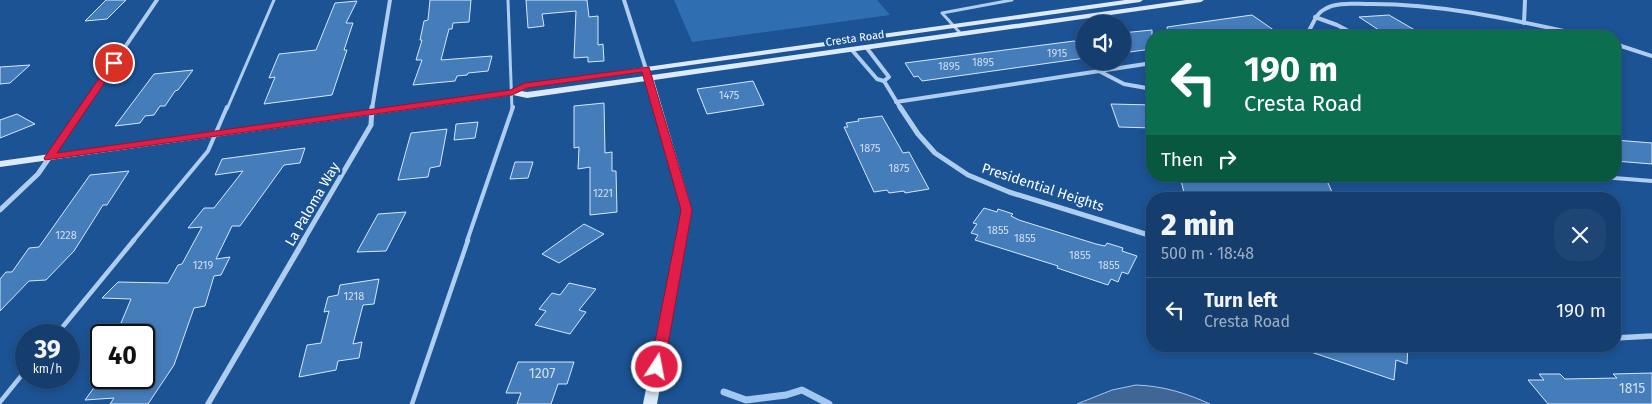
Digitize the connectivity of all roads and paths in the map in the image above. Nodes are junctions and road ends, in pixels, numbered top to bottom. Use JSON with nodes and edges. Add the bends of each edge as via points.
{"nodes":[{"id":1,"x":157,"y":0,"type":"edge"},
{"id":2,"x":274,"y":0,"type":"edge"},
{"id":3,"x":390,"y":0,"type":"edge"},
{"id":4,"x":508,"y":0,"type":"edge"},
{"id":5,"x":624,"y":0,"type":"edge"},
{"id":6,"x":1012,"y":0,"type":"edge"},
{"id":7,"x":1140,"y":0,"type":"edge"},
{"id":8,"x":1201,"y":0,"type":"edge"},
{"id":9,"x":1526,"y":0,"type":"edge"},
{"id":10,"x":942,"y":13,"type":"joint"},
{"id":11,"x":1315,"y":17,"type":"junction"},
{"id":12,"x":1524,"y":23,"type":"junction"},
{"id":13,"x":953,"y":26,"type":"junction"},
{"id":14,"x":1310,"y":30,"type":"edge"},
{"id":15,"x":1347,"y":30,"type":"edge"},
{"id":16,"x":1558,"y":30,"type":"edge"},
{"id":17,"x":961,"y":34,"type":"junction"},
{"id":18,"x":1621,"y":46,"type":"edge"},
{"id":19,"x":866,"y":47,"type":"junction"},
{"id":20,"x":851,"y":50,"type":"junction"},
{"id":21,"x":1652,"y":56,"type":"edge"},
{"id":22,"x":1146,"y":64,"type":"edge"},
{"id":23,"x":1099,"y":71,"type":"junction"},
{"id":24,"x":648,"y":74,"type":"junction"},
{"id":25,"x":592,"y":76,"type":"junction"},
{"id":26,"x":884,"y":81,"type":"junction"},
{"id":27,"x":594,"y":86,"type":"junction"},
{"id":28,"x":1146,"y":87,"type":"edge"},
{"id":29,"x":512,"y":92,"type":"junction"},
{"id":30,"x":896,"y":102,"type":"junction"},
{"id":31,"x":371,"y":112,"type":"junction"},
{"id":32,"x":216,"y":133,"type":"junction"},
{"id":33,"x":49,"y":158,"type":"junction"},
{"id":34,"x":0,"y":164,"type":"edge"},
{"id":35,"x":1621,"y":179,"type":"edge"},
{"id":36,"x":1652,"y":181,"type":"edge"},
{"id":37,"x":0,"y":210,"type":"edge"},
{"id":38,"x":1146,"y":234,"type":"edge"},
{"id":39,"x":65,"y":324,"type":"edge"},
{"id":40,"x":1652,"y":336,"type":"edge"},
{"id":41,"x":1621,"y":338,"type":"edge"},
{"id":42,"x":15,"y":384,"type":"edge"},
{"id":43,"x":0,"y":402,"type":"edge"},
{"id":44,"x":208,"y":404,"type":"edge"},
{"id":45,"x":412,"y":404,"type":"edge"},
{"id":46,"x":650,"y":404,"type":"edge"}],
"edges":[{"from":1,"to":33,"type":"street"},
{"from":2,"to":32,"type":"lane"},
{"from":3,"to":31,"type":"street","name":"La Paloma Way"},
{"from":4,"to":29,"type":"lane"},
{"from":5,"to":24,"type":"street"},
{"from":6,"to":10,"type":"lane"},
{"from":7,"to":13,"type":"main road","name":"Cresta Road"},
{"from":8,"to":17,"type":"main road","name":"Cresta Road"},
{"from":9,"to":12,"type":"street"},
{"from":10,"to":13,"type":"lane"},
{"from":11,"to":12,"type":"street","via":[[1328,7],[1391,1],[1449,8]]},
{"from":11,"to":14,"type":"street"},
{"from":11,"to":15,"type":"street"},
{"from":12,"to":16,"type":"street"},
{"from":13,"to":17,"type":"lane"},
{"from":13,"to":24,"type":"main road","name":"Cresta Road"},
{"from":17,"to":19,"type":"main road","name":"Cresta Road"},
{"from":18,"to":21,"type":"street"},
{"from":19,"to":20,"type":"main road","name":"Cresta Road"},
{"from":19,"to":26,"type":"street","name":"Presidential Heights","via":[[889,76]]},
{"from":20,"to":24,"type":"main road","name":"Cresta Road"},
{"from":20,"to":26,"type":"street","name":"Presidential Heights","via":[[877,79]]},
{"from":22,"to":23,"type":"street"},
{"from":23,"to":28,"type":"street","via":[[1115,82]]},
{"from":23,"to":30,"type":"street"},
{"from":24,"to":25,"type":"main road","name":"Cresta Road"},
{"from":24,"to":27,"type":"main road","name":"Cresta Road"},
{"from":24,"to":46,"type":"main road","via":[[686,210]]},
{"from":25,"to":27,"type":"street"},
{"from":25,"to":29,"type":"main road","name":"Cresta Road","via":[[525,86]]},
{"from":26,"to":30,"type":"street","name":"Presidential Heights"},
{"from":27,"to":29,"type":"main road","name":"Cresta Road","via":[[527,95]]},
{"from":29,"to":31,"type":"main road","name":"Cresta Road"},
{"from":29,"to":45,"type":"lane","via":[[513,106]]},
{"from":30,"to":38,"type":"street","name":"Presidential Heights","via":[[941,159],[975,178],[1020,196]]},
{"from":31,"to":32,"type":"main road","name":"Cresta Road"},
{"from":31,"to":44,"type":"street","name":"La Paloma Way","via":[[371,125]]},
{"from":32,"to":33,"type":"main road","name":"Cresta Road"},
{"from":32,"to":39,"type":"lane","via":[[208,151]]},
{"from":33,"to":34,"type":"main road","name":"Cresta Road"},
{"from":33,"to":37,"type":"street","via":[[38,174]]},
{"from":35,"to":36,"type":"lane"},
{"from":40,"to":41,"type":"street"},
{"from":42,"to":43,"type":"lane"}]}
